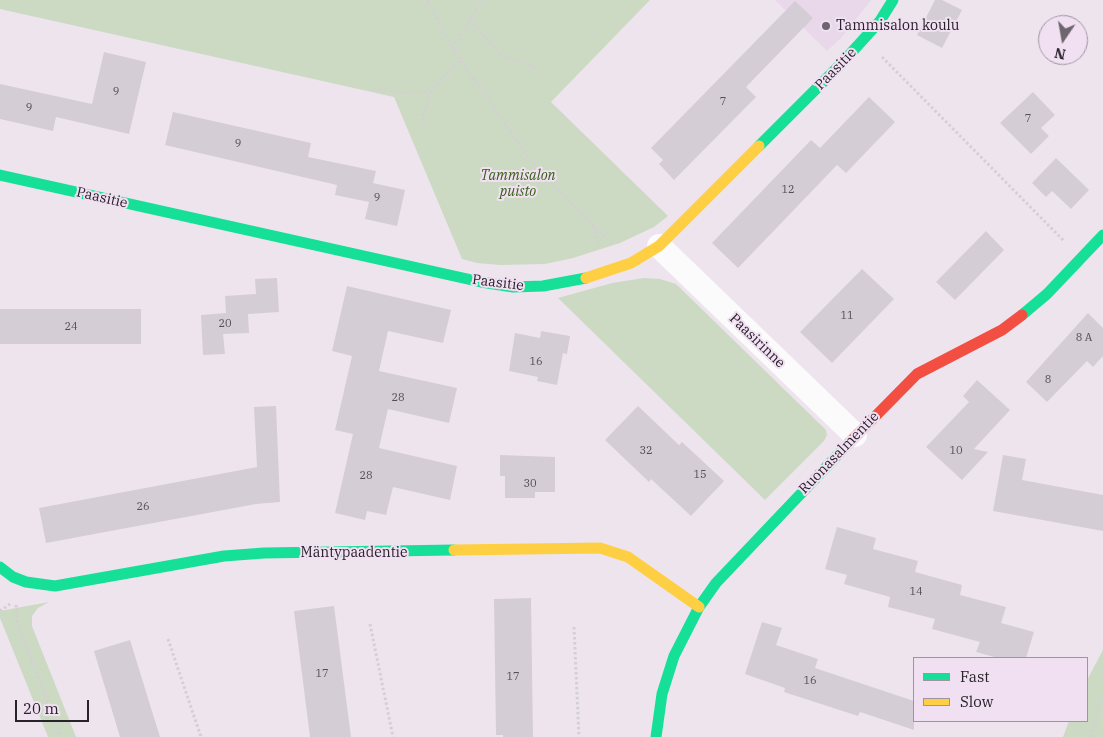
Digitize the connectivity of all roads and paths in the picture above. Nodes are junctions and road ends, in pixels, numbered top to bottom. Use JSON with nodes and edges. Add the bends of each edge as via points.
{"nodes":[{"id":1,"x":427,"y":0,"type":"edge"},
{"id":2,"x":482,"y":0,"type":"edge"},
{"id":3,"x":893,"y":0,"type":"edge"},
{"id":4,"x":470,"y":20,"type":"junction"},
{"id":5,"x":453,"y":49,"type":"junction"},
{"id":6,"x":876,"y":51,"type":"dead end"},
{"id":7,"x":460,"y":60,"type":"junction"},
{"id":8,"x":536,"y":68,"type":"dead end"},
{"id":9,"x":374,"y":89,"type":"dead end"},
{"id":10,"x":430,"y":92,"type":"junction"},
{"id":11,"x":422,"y":121,"type":"dead end"},
{"id":12,"x":0,"y":175,"type":"edge"},
{"id":13,"x":1103,"y":235,"type":"edge"},
{"id":14,"x":606,"y":236,"type":"dead end"},
{"id":15,"x":1066,"y":243,"type":"dead end"},
{"id":16,"x":659,"y":246,"type":"junction"},
{"id":17,"x":855,"y":435,"type":"junction"},
{"id":18,"x":0,"y":566,"type":"edge"},
{"id":19,"x":16,"y":600,"type":"dead end"},
{"id":20,"x":699,"y":607,"type":"junction"},
{"id":21,"x":370,"y":624,"type":"dead end"},
{"id":22,"x":574,"y":626,"type":"dead end"},
{"id":23,"x":168,"y":639,"type":"dead end"},
{"id":24,"x":1103,"y":699,"type":"edge"},
{"id":25,"x":62,"y":737,"type":"edge"},
{"id":26,"x":201,"y":737,"type":"edge"},
{"id":27,"x":392,"y":737,"type":"edge"},
{"id":28,"x":579,"y":737,"type":"edge"},
{"id":29,"x":656,"y":737,"type":"edge"},
{"id":30,"x":1090,"y":737,"type":"edge"}],
"edges":[{"from":1,"to":5,"type":"path"},
{"from":2,"to":4,"type":"path"},
{"from":3,"to":16,"type":"street","name":"Paasitie","via":[[880,20],[841,64]]},
{"from":4,"to":5,"type":"path"},
{"from":4,"to":8,"type":"path","via":[[500,55]]},
{"from":5,"to":7,"type":"path"},
{"from":6,"to":15,"type":"path"},
{"from":7,"to":10,"type":"path"},
{"from":7,"to":14,"type":"path","via":[[528,157]]},
{"from":9,"to":10,"type":"path"},
{"from":10,"to":11,"type":"path"},
{"from":12,"to":16,"type":"street","name":"Paasitie","via":[[472,280],[513,286],[578,281],[631,263]]},
{"from":13,"to":17,"type":"street","name":"Ruonasalmentie","via":[[1028,310],[1002,330],[917,374]]},
{"from":16,"to":17,"type":"street","name":"Paasirinne"},
{"from":17,"to":20,"type":"street","name":"Ruonasalmentie","via":[[716,583]]},
{"from":18,"to":20,"type":"street","name":"Mäntypaadentie","via":[[13,577],[26,582],[55,586],[224,556],[264,553],[600,548],[628,557]]},
{"from":19,"to":25,"type":"path","via":[[17,622]]},
{"from":20,"to":29,"type":"street","name":"Ruonasalmentie","via":[[674,656],[662,694]]},
{"from":21,"to":27,"type":"path"},
{"from":22,"to":28,"type":"path"},
{"from":23,"to":26,"type":"path"},
{"from":24,"to":30,"type":"path"}]}
